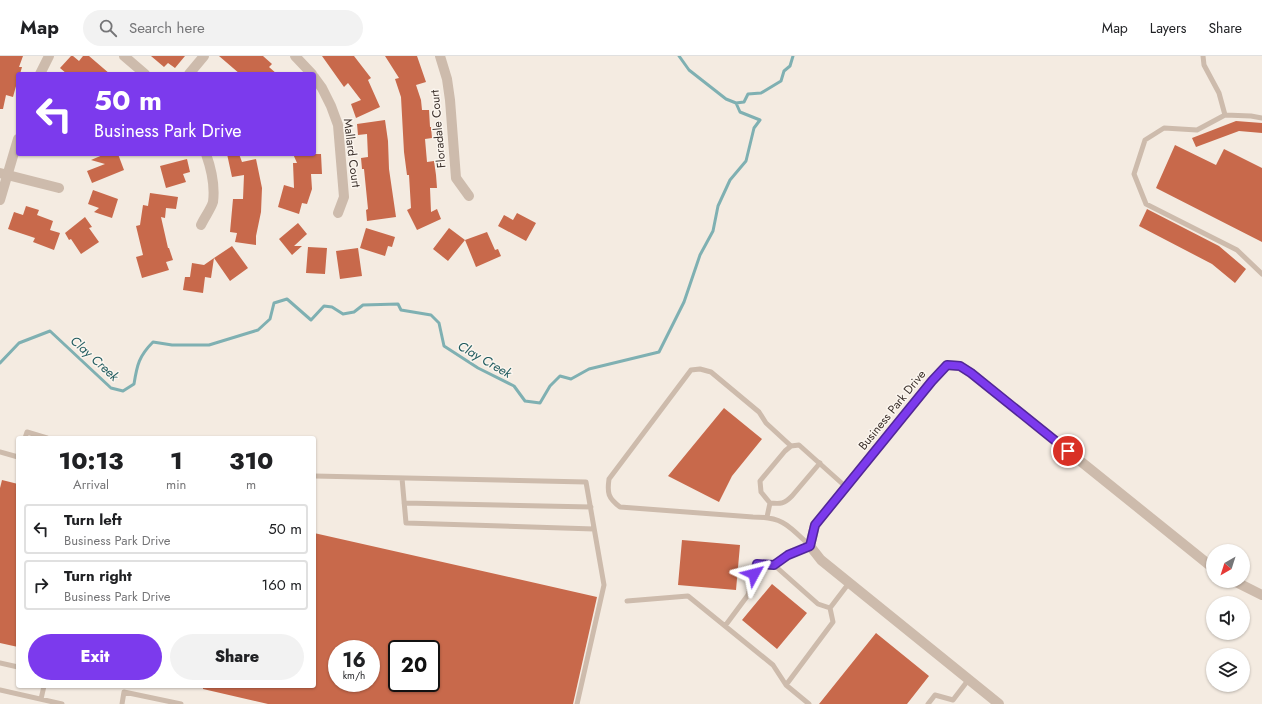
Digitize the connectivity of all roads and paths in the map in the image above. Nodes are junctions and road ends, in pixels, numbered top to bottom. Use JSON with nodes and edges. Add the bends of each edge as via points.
{"nodes":[{"id":1,"x":49,"y":56,"type":"edge"},
{"id":2,"x":124,"y":56,"type":"edge"},
{"id":3,"x":204,"y":56,"type":"edge"},
{"id":4,"x":295,"y":56,"type":"edge"},
{"id":5,"x":440,"y":56,"type":"edge"},
{"id":6,"x":1203,"y":56,"type":"edge"},
{"id":7,"x":41,"y":72,"type":"edge"},
{"id":8,"x":143,"y":72,"type":"edge"},
{"id":9,"x":191,"y":72,"type":"edge"},
{"id":10,"x":310,"y":72,"type":"edge"},
{"id":11,"x":316,"y":80,"type":"edge"},
{"id":12,"x":1225,"y":116,"type":"junction"},
{"id":13,"x":1262,"y":118,"type":"edge"},
{"id":14,"x":16,"y":144,"type":"edge"},
{"id":15,"x":207,"y":156,"type":"edge"},
{"id":16,"x":4,"y":174,"type":"edge"},
{"id":17,"x":59,"y":188,"type":"dead end"},
{"id":18,"x":469,"y":196,"type":"dead end"},
{"id":19,"x":0,"y":200,"type":"edge"},
{"id":20,"x":338,"y":213,"type":"dead end"},
{"id":21,"x":201,"y":225,"type":"dead end"},
{"id":22,"x":1262,"y":274,"type":"edge"},
{"id":23,"x":25,"y":436,"type":"edge"},
{"id":24,"x":40,"y":436,"type":"edge"},
{"id":25,"x":791,"y":446,"type":"junction"},
{"id":26,"x":0,"y":452,"type":"edge"},
{"id":27,"x":16,"y":456,"type":"edge"},
{"id":28,"x":820,"y":463,"type":"junction"},
{"id":29,"x":316,"y":476,"type":"edge"},
{"id":30,"x":402,"y":478,"type":"junction"},
{"id":31,"x":846,"y":487,"type":"junction"},
{"id":32,"x":404,"y":503,"type":"junction"},
{"id":33,"x":770,"y":503,"type":"junction"},
{"id":34,"x":591,"y":507,"type":"junction"},
{"id":35,"x":767,"y":517,"type":"junction"},
{"id":36,"x":594,"y":529,"type":"junction"},
{"id":37,"x":810,"y":546,"type":"junction"},
{"id":38,"x":1206,"y":562,"type":"edge"},
{"id":39,"x":774,"y":565,"type":"junction"},
{"id":40,"x":849,"y":583,"type":"junction"},
{"id":41,"x":1248,"y":588,"type":"edge"},
{"id":42,"x":1262,"y":595,"type":"edge"},
{"id":43,"x":627,"y":601,"type":"dead end"},
{"id":44,"x":830,"y":608,"type":"junction"},
{"id":45,"x":725,"y":626,"type":"junction"},
{"id":46,"x":0,"y":663,"type":"edge"},
{"id":47,"x":16,"y":667,"type":"edge"},
{"id":48,"x":968,"y":679,"type":"junction"},
{"id":49,"x":786,"y":685,"type":"junction"},
{"id":50,"x":44,"y":688,"type":"edge"},
{"id":51,"x":0,"y":690,"type":"edge"},
{"id":52,"x":31,"y":697,"type":"junction"},
{"id":53,"x":41,"y":699,"type":"junction"},
{"id":54,"x":954,"y":702,"type":"edge"},
{"id":55,"x":29,"y":704,"type":"edge"},
{"id":56,"x":62,"y":704,"type":"edge"},
{"id":57,"x":122,"y":704,"type":"edge"},
{"id":58,"x":180,"y":704,"type":"edge"},
{"id":59,"x":577,"y":704,"type":"edge"},
{"id":60,"x":809,"y":704,"type":"edge"},
{"id":61,"x":928,"y":704,"type":"edge"},
{"id":62,"x":999,"y":704,"type":"edge"}],
"edges":[{"from":1,"to":7,"type":"street"},
{"from":2,"to":8,"type":"street"},
{"from":3,"to":9,"type":"street"},
{"from":4,"to":10,"type":"street"},
{"from":5,"to":18,"type":"street","name":"Floradale Court","via":[[450,100],[456,178]]},
{"from":6,"to":12,"type":"lane","via":[[1204,65],[1219,93]]},
{"from":11,"to":20,"type":"street","name":"Mallard Court","via":[[331,106],[338,125],[344,197]]},
{"from":12,"to":13,"type":"lane"},
{"from":12,"to":22,"type":"lane","via":[[1196,130],[1164,128],[1145,140],[1134,174],[1146,204],[1237,250]]},
{"from":14,"to":16,"type":"street"},
{"from":15,"to":21,"type":"street","via":[[213,184],[212,203]]},
{"from":16,"to":17,"type":"street"},
{"from":16,"to":19,"type":"street"},
{"from":23,"to":24,"type":"lane","via":[[26,432]]},
{"from":25,"to":28,"type":"lane","via":[[799,444]]},
{"from":25,"to":33,"type":"lane","via":[[760,481],[761,492]]},
{"from":25,"to":35,"type":"lane","via":[[759,412],[711,372],[691,370],[609,479],[609,495],[620,507]]},
{"from":26,"to":27,"type":"lane"},
{"from":28,"to":31,"type":"lane"},
{"from":28,"to":33,"type":"lane","via":[[788,500],[780,504]]},
{"from":29,"to":30,"type":"lane"},
{"from":30,"to":32,"type":"lane"},
{"from":30,"to":34,"type":"lane","via":[[586,482]]},
{"from":31,"to":37,"type":"street","name":"Business Park Drive","via":[[815,525]]},
{"from":31,"to":38,"type":"street","name":"Business Park Drive","via":[[939,373],[947,365],[960,366]]},
{"from":32,"to":34,"type":"lane"},
{"from":32,"to":36,"type":"lane","via":[[406,523]]},
{"from":33,"to":35,"type":"lane"},
{"from":34,"to":36,"type":"lane"},
{"from":35,"to":37,"type":"lane","via":[[780,520]]},
{"from":36,"to":59,"type":"lane","via":[[604,585]]},
{"from":37,"to":39,"type":"lane","via":[[788,555]]},
{"from":37,"to":40,"type":"street","via":[[821,560]]},
{"from":39,"to":44,"type":"lane","via":[[818,604]]},
{"from":39,"to":45,"type":"lane","via":[[757,564],[748,595]]},
{"from":40,"to":44,"type":"lane"},
{"from":40,"to":48,"type":"street"},
{"from":41,"to":42,"type":"street"},
{"from":43,"to":45,"type":"lane","via":[[688,596]]},
{"from":44,"to":49,"type":"lane","via":[[833,622]]},
{"from":45,"to":49,"type":"lane","via":[[773,665]]},
{"from":46,"to":47,"type":"lane"},
{"from":48,"to":54,"type":"lane"},
{"from":48,"to":62,"type":"street"},
{"from":49,"to":60,"type":"lane"},
{"from":50,"to":53,"type":"lane"},
{"from":51,"to":52,"type":"lane"},
{"from":52,"to":53,"type":"lane"},
{"from":52,"to":55,"type":"lane"},
{"from":53,"to":56,"type":"lane"},
{"from":54,"to":61,"type":"lane","via":[[935,695]]},
{"from":57,"to":58,"type":"lane","via":[[124,692]]}]}
